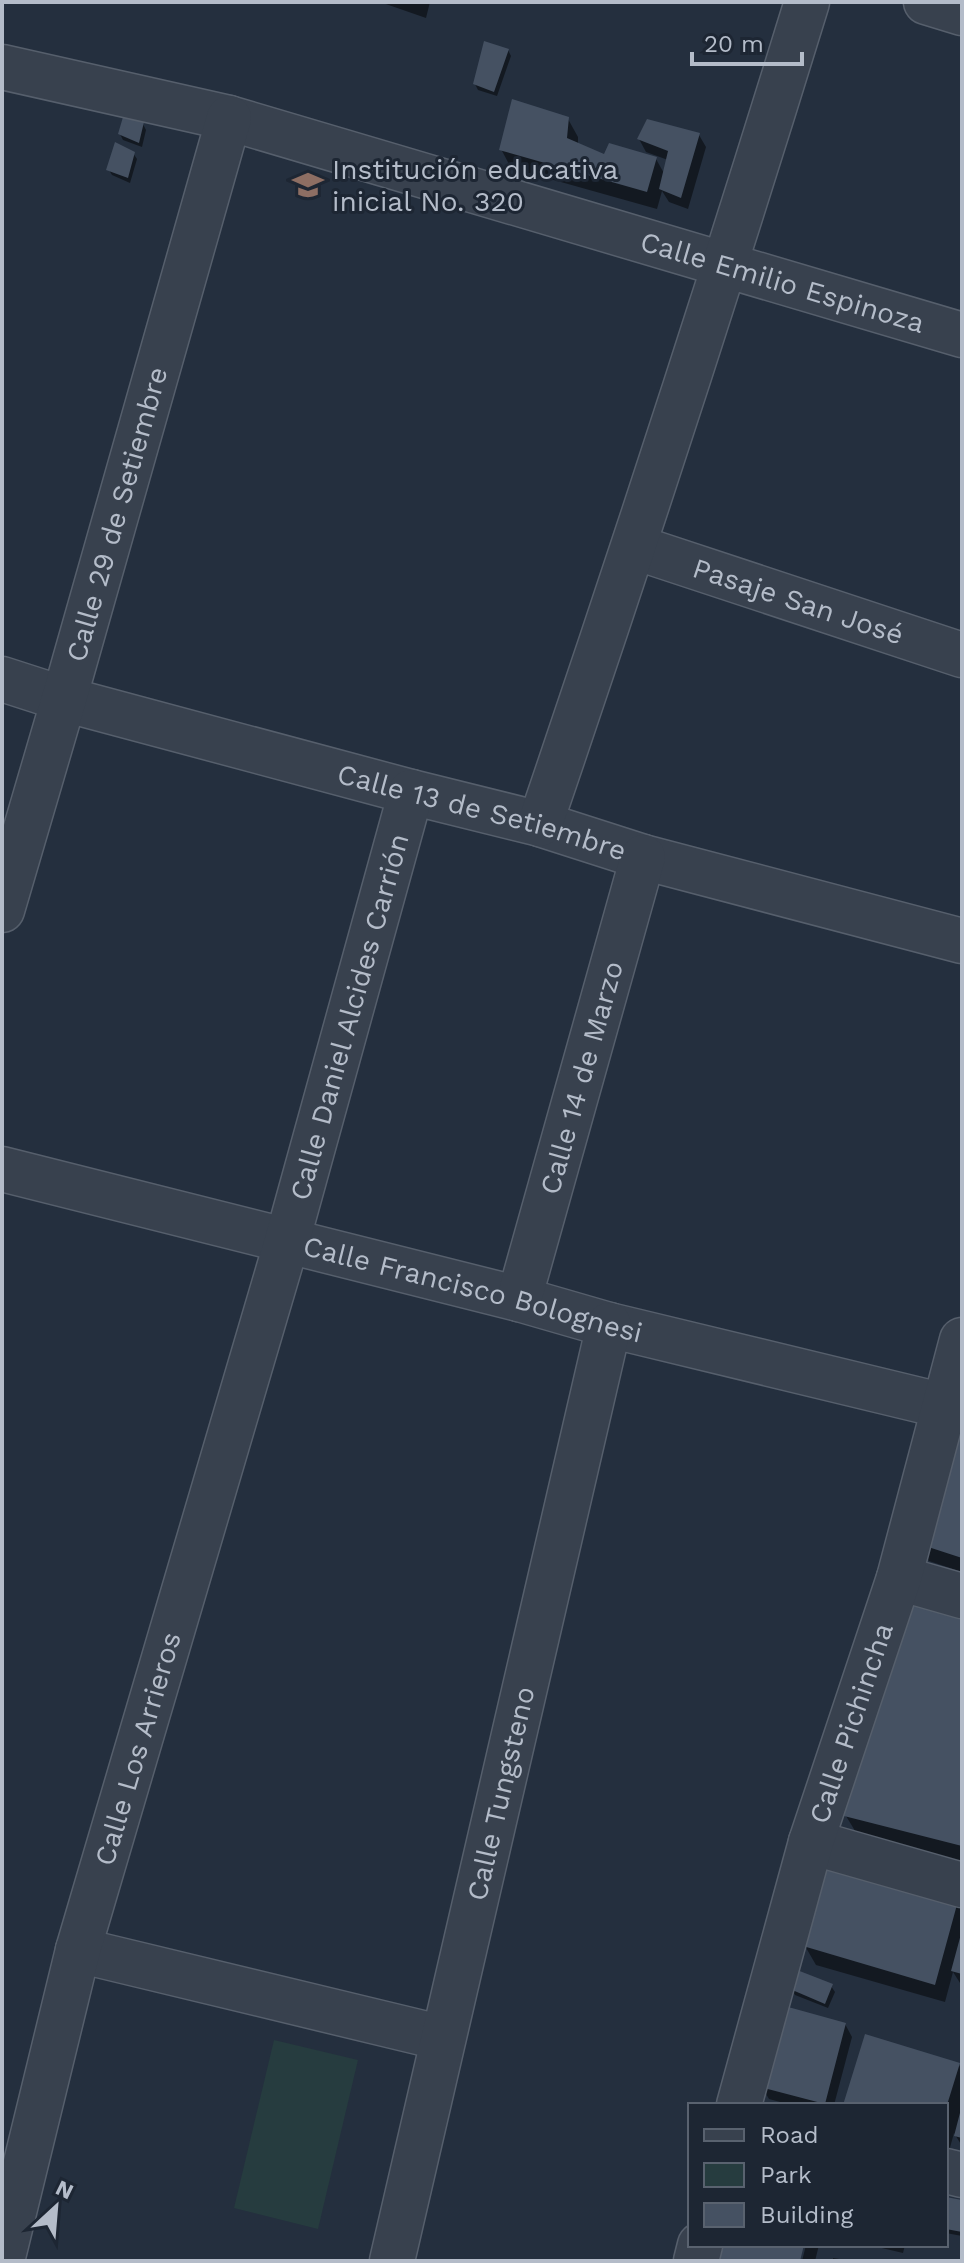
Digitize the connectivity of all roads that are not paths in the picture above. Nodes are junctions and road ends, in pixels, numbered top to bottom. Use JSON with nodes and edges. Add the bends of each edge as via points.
{"nodes":[{"id":1,"x":807,"y":2,"type":"edge"},
{"id":2,"x":926,"y":2,"type":"edge"},
{"id":3,"x":962,"y":13,"type":"edge"},
{"id":4,"x":2,"y":67,"type":"edge"},
{"id":5,"x":229,"y":118,"type":"junction"},
{"id":6,"x":726,"y":265,"type":"junction"},
{"id":7,"x":962,"y":335,"type":"edge"},
{"id":8,"x":635,"y":547,"type":"junction"},
{"id":9,"x":962,"y":655,"type":"edge"},
{"id":10,"x":2,"y":679,"type":"edge"},
{"id":11,"x":64,"y":699,"type":"junction"},
{"id":12,"x":411,"y":792,"type":"junction"},
{"id":13,"x":540,"y":824,"type":"junction"},
{"id":14,"x":643,"y":857,"type":"junction"},
{"id":15,"x":2,"y":910,"type":"edge"},
{"id":16,"x":962,"y":941,"type":"edge"},
{"id":17,"x":2,"y":1169,"type":"edge"},
{"id":18,"x":287,"y":1241,"type":"junction"},
{"id":19,"x":519,"y":1299,"type":"junction"},
{"id":20,"x":609,"y":1325,"type":"junction"},
{"id":21,"x":962,"y":1340,"type":"edge"},
{"id":22,"x":944,"y":1406,"type":"junction"},
{"id":23,"x":899,"y":1578,"type":"junction"},
{"id":24,"x":962,"y":1596,"type":"edge"},
{"id":25,"x":811,"y":1842,"type":"junction"},
{"id":26,"x":962,"y":1885,"type":"edge"},
{"id":27,"x":78,"y":1950,"type":"junction"},
{"id":28,"x":443,"y":2038,"type":"junction"},
{"id":29,"x":740,"y":2103,"type":"edge"},
{"id":30,"x":2,"y":2261,"type":"edge"},
{"id":31,"x":392,"y":2261,"type":"edge"}],
"edges":[{"from":1,"to":6,"type":"street"},
{"from":2,"to":3,"type":"street"},
{"from":4,"to":5,"type":"street","name":"Calle Emilio Espinoza"},
{"from":5,"to":6,"type":"street","name":"Calle Emilio Espinoza"},
{"from":5,"to":11,"type":"street","name":"Calle 29 de Setiembre"},
{"from":6,"to":7,"type":"street","name":"Calle Emilio Espinoza"},
{"from":6,"to":8,"type":"street"},
{"from":8,"to":9,"type":"street","name":"Pasaje San José"},
{"from":8,"to":13,"type":"street"},
{"from":10,"to":11,"type":"street","name":"Calle 13 de Setiembre"},
{"from":11,"to":12,"type":"street","name":"Calle 13 de Setiembre"},
{"from":11,"to":15,"type":"street","name":"Calle 29 de Setiembre"},
{"from":12,"to":13,"type":"street","name":"Calle 13 de Setiembre"},
{"from":12,"to":18,"type":"street","name":"Calle Daniel Alcides Carrión"},
{"from":13,"to":14,"type":"street","name":"Calle 13 de Setiembre"},
{"from":14,"to":16,"type":"street","name":"Calle 13 de Setiembre"},
{"from":14,"to":19,"type":"street","name":"Calle 14 de Marzo"},
{"from":17,"to":18,"type":"street","name":"Calle Francisco Bolognesi"},
{"from":18,"to":19,"type":"street","name":"Calle Francisco Bolognesi"},
{"from":18,"to":27,"type":"street","name":"Calle Los Arrieros"},
{"from":19,"to":20,"type":"street","name":"Calle Francisco Bolognesi"},
{"from":20,"to":22,"type":"street","name":"Calle Francisco Bolognesi"},
{"from":20,"to":28,"type":"street","name":"Calle Tungsteno"},
{"from":21,"to":22,"type":"street","name":"Calle Pichincha"},
{"from":22,"to":23,"type":"street","name":"Calle Pichincha"},
{"from":23,"to":24,"type":"street"},
{"from":23,"to":25,"type":"street","name":"Calle Pichincha"},
{"from":25,"to":26,"type":"street"},
{"from":25,"to":29,"type":"street","name":"Calle Pichincha"},
{"from":27,"to":28,"type":"street"},
{"from":27,"to":30,"type":"street","name":"Calle Los Arrieros"},
{"from":28,"to":31,"type":"street","name":"Calle Tungsteno"}]}
